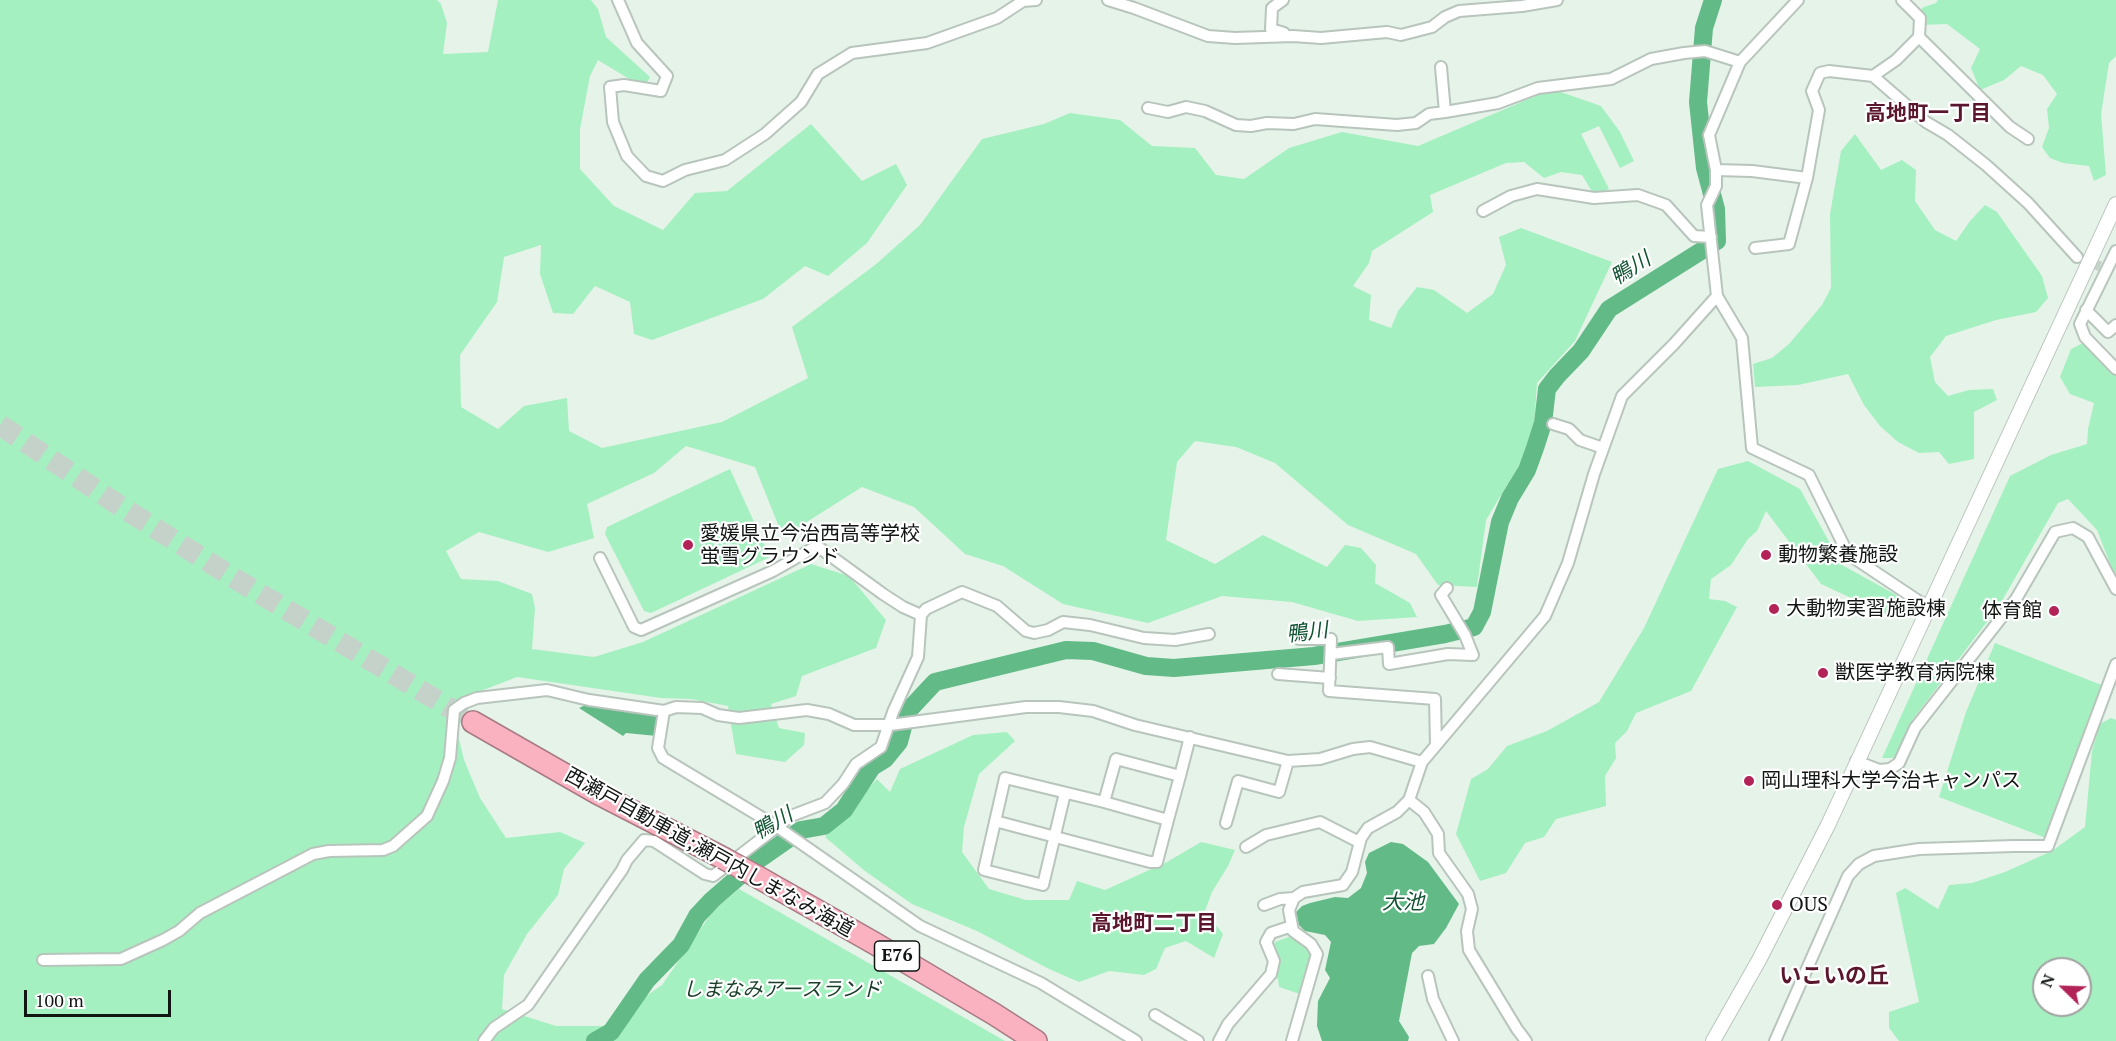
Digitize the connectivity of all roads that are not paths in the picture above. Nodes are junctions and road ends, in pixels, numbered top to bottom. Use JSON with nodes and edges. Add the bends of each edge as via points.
{"nodes":[{"id":1,"x":618,"y":0,"type":"edge"},
{"id":2,"x":1036,"y":0,"type":"edge"},
{"id":3,"x":1108,"y":0,"type":"edge"},
{"id":4,"x":1283,"y":0,"type":"edge"},
{"id":5,"x":1557,"y":0,"type":"edge"},
{"id":6,"x":1798,"y":0,"type":"edge"},
{"id":7,"x":1902,"y":0,"type":"edge"},
{"id":8,"x":1293,"y":36,"type":"junction"},
{"id":9,"x":1919,"y":37,"type":"junction"},
{"id":10,"x":1740,"y":62,"type":"junction"},
{"id":11,"x":1441,"y":67,"type":"dead end"},
{"id":12,"x":1873,"y":76,"type":"junction"},
{"id":13,"x":1148,"y":108,"type":"dead end"},
{"id":14,"x":1445,"y":112,"type":"junction"},
{"id":15,"x":2028,"y":139,"type":"dead end"},
{"id":16,"x":1716,"y":170,"type":"junction"},
{"id":17,"x":1807,"y":178,"type":"junction"},
{"id":18,"x":2116,"y":204,"type":"edge"},
{"id":19,"x":1483,"y":211,"type":"dead end"},
{"id":20,"x":1711,"y":237,"type":"junction"},
{"id":21,"x":1755,"y":248,"type":"dead end"},
{"id":22,"x":2116,"y":251,"type":"edge"},
{"id":23,"x":2077,"y":257,"type":"tunnel mouth"},
{"id":24,"x":1717,"y":296,"type":"junction"},
{"id":25,"x":2086,"y":310,"type":"junction"},
{"id":26,"x":2116,"y":324,"type":"edge"},
{"id":27,"x":2116,"y":369,"type":"edge"},
{"id":28,"x":1554,"y":424,"type":"dead end"},
{"id":29,"x":1603,"y":448,"type":"junction"},
{"id":30,"x":600,"y":558,"type":"dead end"},
{"id":31,"x":1446,"y":588,"type":"dead end"},
{"id":32,"x":2116,"y":589,"type":"edge"},
{"id":33,"x":1931,"y":605,"type":"junction"},
{"id":34,"x":921,"y":615,"type":"junction"},
{"id":35,"x":1209,"y":634,"type":"dead end"},
{"id":36,"x":1299,"y":639,"type":"dead end"},
{"id":37,"x":1331,"y":654,"type":"junction"},
{"id":38,"x":2116,"y":664,"type":"edge"},
{"id":39,"x":1278,"y":674,"type":"dead end"},
{"id":40,"x":1329,"y":678,"type":"junction"},
{"id":41,"x":664,"y":711,"type":"junction"},
{"id":42,"x":473,"y":722,"type":"tunnel mouth"},
{"id":43,"x":890,"y":724,"type":"junction"},
{"id":44,"x":1190,"y":737,"type":"junction"},
{"id":45,"x":1436,"y":745,"type":"junction"},
{"id":46,"x":1288,"y":761,"type":"junction"},
{"id":47,"x":1856,"y":761,"type":"junction"},
{"id":48,"x":1422,"y":762,"type":"junction"},
{"id":49,"x":1180,"y":776,"type":"junction"},
{"id":50,"x":1065,"y":793,"type":"junction"},
{"id":51,"x":1409,"y":800,"type":"junction"},
{"id":52,"x":1104,"y":802,"type":"junction"},
{"id":53,"x":1168,"y":820,"type":"junction"},
{"id":54,"x":995,"y":821,"type":"junction"},
{"id":55,"x":1226,"y":823,"type":"dead end"},
{"id":56,"x":776,"y":826,"type":"junction"},
{"id":57,"x":1055,"y":835,"type":"junction"},
{"id":58,"x":1359,"y":842,"type":"junction"},
{"id":59,"x":1246,"y":847,"type":"dead end"},
{"id":60,"x":1294,"y":898,"type":"junction"},
{"id":61,"x":1264,"y":905,"type":"dead end"},
{"id":62,"x":1292,"y":926,"type":"junction"},
{"id":63,"x":43,"y":960,"type":"dead end"},
{"id":64,"x":1428,"y":976,"type":"dead end"},
{"id":65,"x":1155,"y":1015,"type":"dead end"},
{"id":66,"x":484,"y":1041,"type":"edge"},
{"id":67,"x":1036,"y":1041,"type":"edge"},
{"id":68,"x":1136,"y":1041,"type":"edge"},
{"id":69,"x":1198,"y":1041,"type":"edge"},
{"id":70,"x":1219,"y":1041,"type":"edge"},
{"id":71,"x":1292,"y":1041,"type":"edge"},
{"id":72,"x":1453,"y":1041,"type":"edge"},
{"id":73,"x":1526,"y":1041,"type":"edge"},
{"id":74,"x":1713,"y":1041,"type":"edge"},
{"id":75,"x":1775,"y":1041,"type":"edge"}],
"edges":[{"from":1,"to":2,"type":"street","via":[[637,43],[667,76],[661,91],[624,85],[610,87],[612,122],[627,156],[646,176],[663,181],[684,170],[725,160],[765,134],[801,102],[818,74],[852,53],[927,43],[997,18],[1023,1]]},
{"from":3,"to":8,"type":"street","via":[[1208,36]]},
{"from":4,"to":8,"type":"street","via":[[1272,8],[1271,29]]},
{"from":5,"to":8,"type":"street","via":[[1459,11],[1432,27],[1401,35],[1387,32],[1322,38]]},
{"from":6,"to":10,"type":"street"},
{"from":7,"to":9,"type":"street","via":[[1920,18]]},
{"from":9,"to":12,"type":"street"},
{"from":9,"to":15,"type":"street","via":[[2002,120]]},
{"from":10,"to":14,"type":"street","via":[[1705,51],[1684,53],[1651,59],[1611,79],[1538,88],[1498,103]]},
{"from":10,"to":16,"type":"street","via":[[1709,135]]},
{"from":11,"to":14,"type":"street"},
{"from":12,"to":17,"type":"street","via":[[1820,73],[1812,91],[1820,110]]},
{"from":12,"to":23,"type":"street","via":[[1926,122],[1986,165],[2028,203]]},
{"from":13,"to":14,"type":"street","via":[[1168,112],[1186,107],[1236,125],[1251,126],[1315,119],[1397,125],[1416,123],[1429,114]]},
{"from":16,"to":17,"type":"street"},
{"from":16,"to":20,"type":"street","via":[[1716,186],[1707,206]]},
{"from":17,"to":21,"type":"street","via":[[1789,244]]},
{"from":18,"to":33,"type":"street"},
{"from":19,"to":20,"type":"street","via":[[1511,196],[1537,189],[1594,198],[1638,195],[1666,205],[1694,236]]},
{"from":20,"to":24,"type":"street"},
{"from":22,"to":25,"type":"street"},
{"from":24,"to":29,"type":"street","via":[[1622,396]]},
{"from":24,"to":33,"type":"street","via":[[1742,338],[1752,448],[1809,475],[1848,554],[1920,602]]},
{"from":25,"to":26,"type":"street","via":[[2108,332]]},
{"from":25,"to":27,"type":"street","via":[[2080,324],[2085,337]]},
{"from":28,"to":29,"type":"street"},
{"from":29,"to":45,"type":"street","via":[[1568,564],[1545,615]]},
{"from":30,"to":34,"type":"street","via":[[634,627],[641,630],[773,571],[817,546],[882,594]]},
{"from":31,"to":37,"type":"street","via":[[1441,595],[1466,635],[1473,659],[1448,654],[1389,663],[1388,647]]},
{"from":32,"to":47,"type":"street","via":[[2088,537],[2073,528],[2055,532],[2016,599],[1915,728],[1899,763],[1879,770]]},
{"from":33,"to":47,"type":"street"},
{"from":34,"to":35,"type":"street","via":[[962,592],[997,606],[1026,631],[1034,633],[1064,622],[1144,638]]},
{"from":34,"to":43,"type":"street","via":[[918,657]]},
{"from":36,"to":37,"type":"street","via":[[1331,639]]},
{"from":37,"to":40,"type":"street"},
{"from":38,"to":75,"type":"street","via":[[2048,846],[1919,849],[1874,856],[1859,864],[1848,876]]},
{"from":39,"to":40,"type":"street"},
{"from":40,"to":45,"type":"street","via":[[1329,690],[1435,699]]},
{"from":41,"to":43,"type":"street","via":[[688,706],[739,718],[807,710],[854,725]]},
{"from":41,"to":56,"type":"street","via":[[658,748],[663,758]]},
{"from":41,"to":63,"type":"street","via":[[547,690],[464,703],[454,710],[450,758],[434,804],[427,816],[393,846],[313,854],[200,913],[163,940],[121,959]]},
{"from":42,"to":67,"type":"highway","name":"西瀬戸自動車道;瀬戸内しまなみ海道","number":"E76","bridge":true,"via":[[597,793],[756,876]]},
{"from":43,"to":44,"type":"street","via":[[1026,707],[1059,707],[1093,711]]},
{"from":43,"to":56,"type":"street","via":[[881,747],[856,764],[825,803]]},
{"from":44,"to":46,"type":"street"},
{"from":44,"to":49,"type":"street"},
{"from":45,"to":48,"type":"street"},
{"from":46,"to":48,"type":"street","via":[[1320,759],[1370,747]]},
{"from":46,"to":55,"type":"street","via":[[1279,792],[1238,781]]},
{"from":47,"to":74,"type":"street","via":[[1795,892]]},
{"from":48,"to":51,"type":"street"},
{"from":49,"to":52,"type":"street","via":[[1116,759]]},
{"from":49,"to":53,"type":"street"},
{"from":50,"to":52,"type":"street"},
{"from":50,"to":54,"type":"street","via":[[1005,778]]},
{"from":50,"to":57,"type":"street"},
{"from":51,"to":58,"type":"street","via":[[1397,812],[1368,828]]},
{"from":51,"to":73,"type":"street","via":[[1424,812],[1438,834],[1439,853],[1468,894],[1472,909],[1467,932],[1469,950]]},
{"from":52,"to":53,"type":"street"},
{"from":53,"to":57,"type":"street","via":[[1156,862]]},
{"from":54,"to":57,"type":"street"},
{"from":54,"to":57,"type":"street","via":[[984,870],[1043,885]]},
{"from":56,"to":66,"type":"street","via":[[714,876],[654,841],[644,840],[528,1005],[494,1028]]},
{"from":56,"to":68,"type":"street","via":[[920,926],[1041,983]]},
{"from":58,"to":59,"type":"street","via":[[1320,822],[1266,836]]},
{"from":58,"to":60,"type":"street","via":[[1352,872],[1343,885],[1303,892]]},
{"from":60,"to":61,"type":"street"},
{"from":60,"to":62,"type":"street","via":[[1289,910]]},
{"from":62,"to":70,"type":"street","via":[[1271,933],[1266,942],[1274,961],[1271,974],[1228,1024]]},
{"from":62,"to":71,"type":"street","via":[[1317,954]]},
{"from":64,"to":72,"type":"street","via":[[1433,999]]},
{"from":65,"to":69,"type":"street"}]}
